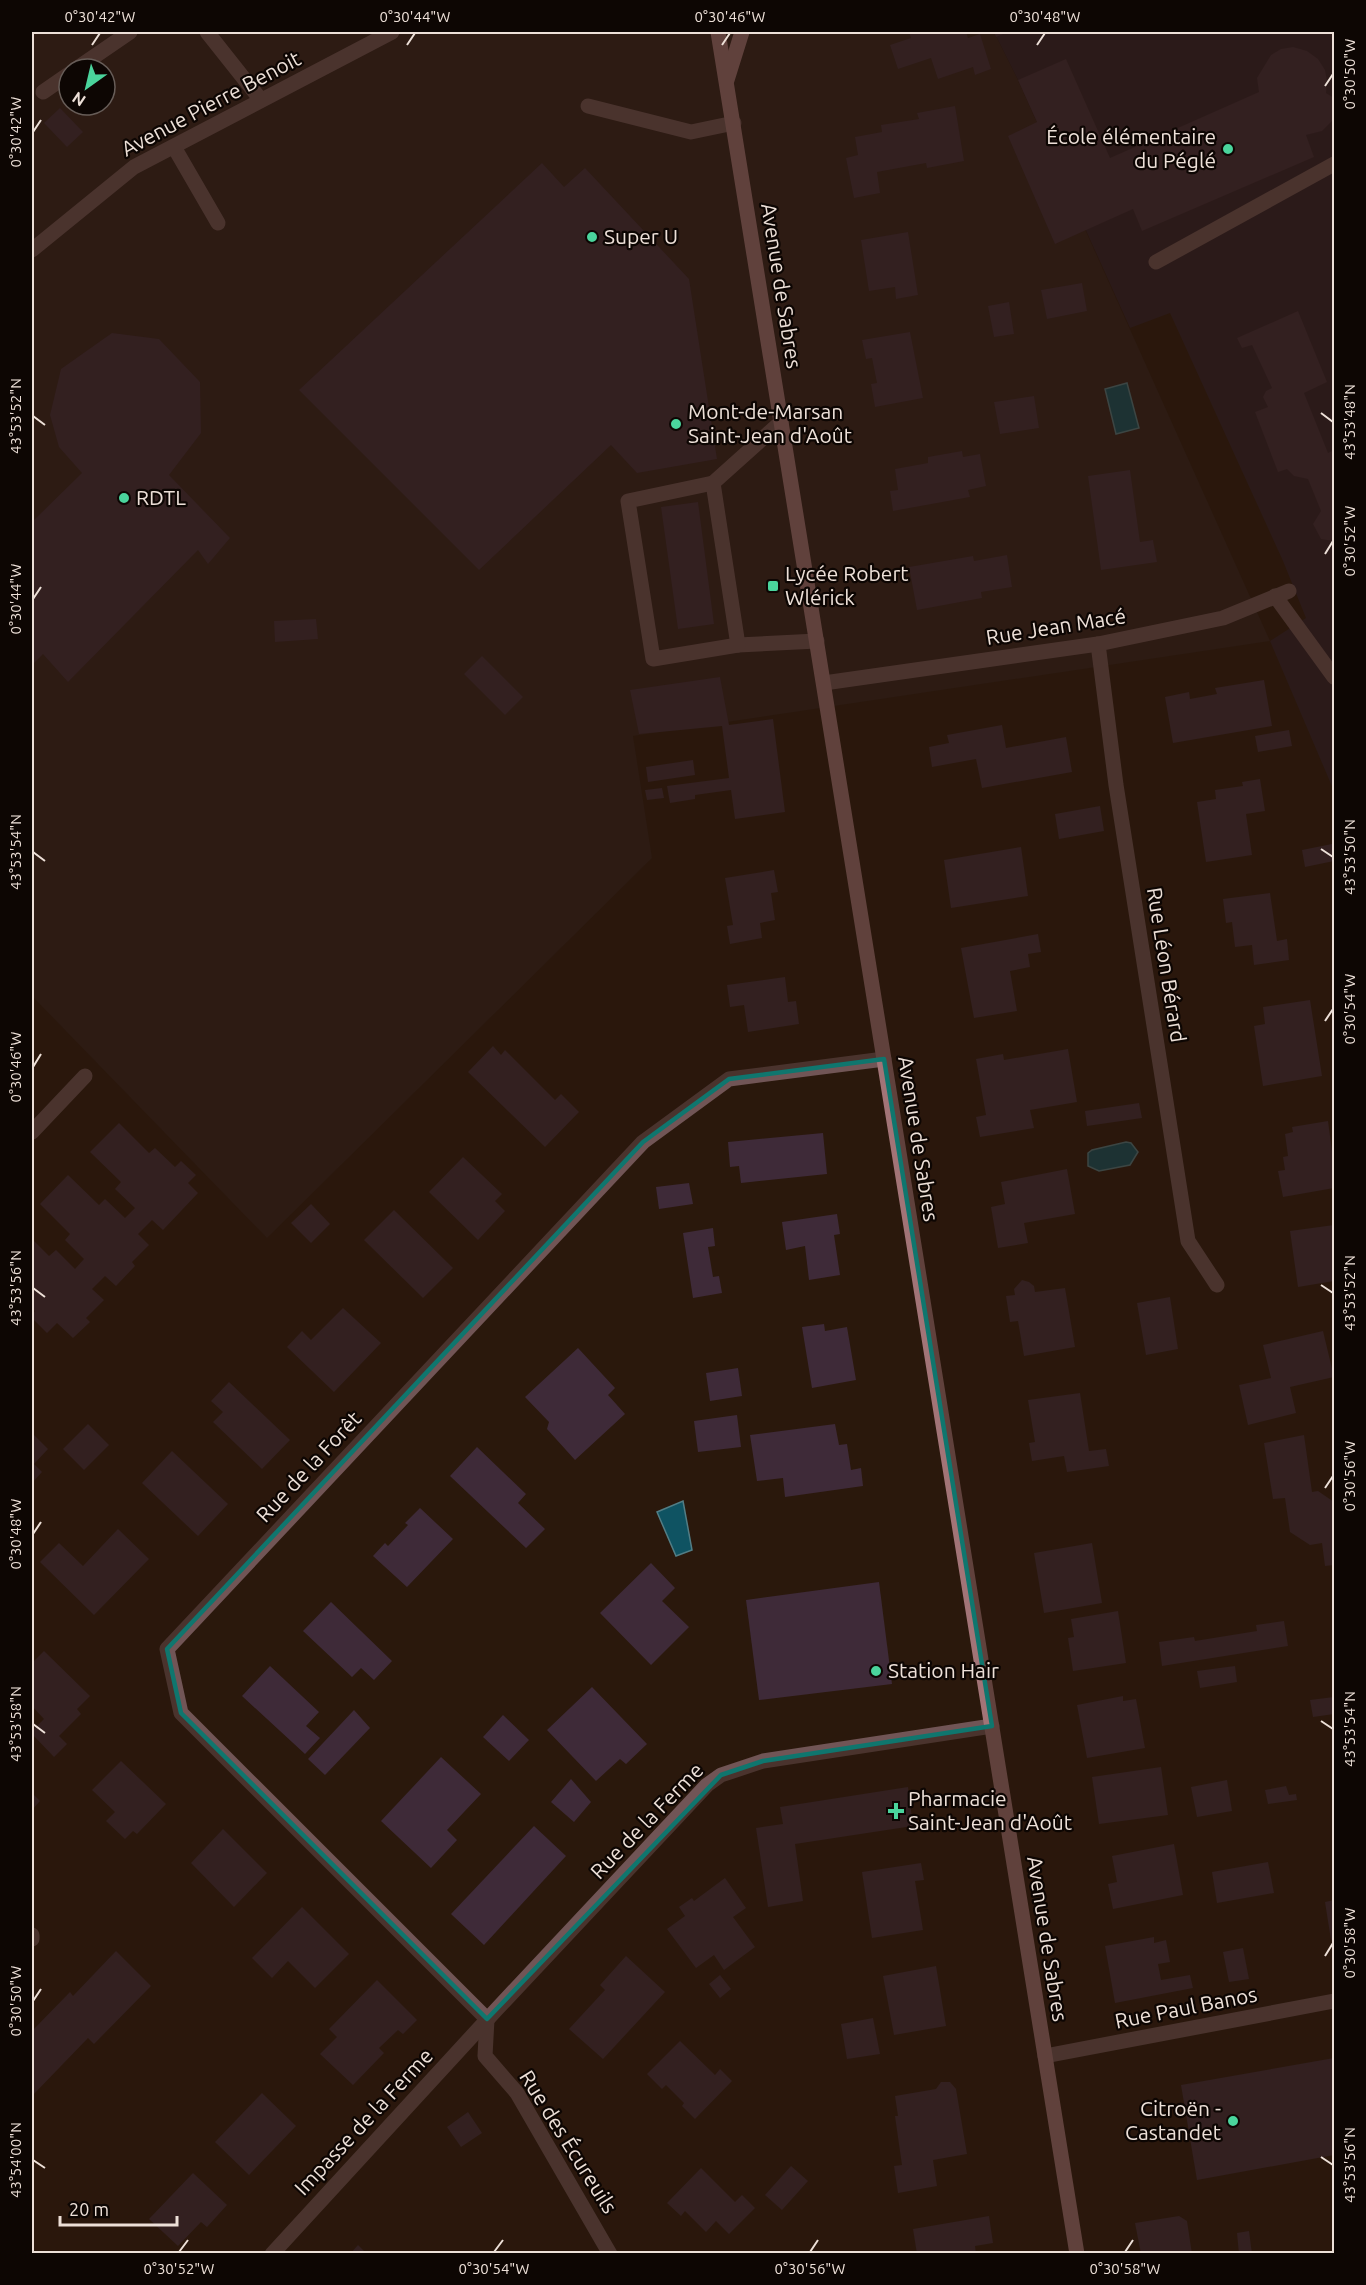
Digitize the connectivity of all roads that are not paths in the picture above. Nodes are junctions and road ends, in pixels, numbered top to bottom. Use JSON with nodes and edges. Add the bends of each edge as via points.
{"nodes":[{"id":1,"x":130,"y":32,"type":"edge"},
{"id":2,"x":207,"y":32,"type":"edge"},
{"id":3,"x":392,"y":32,"type":"edge"},
{"id":4,"x":718,"y":32,"type":"edge"},
{"id":5,"x":742,"y":32,"type":"edge"},
{"id":6,"x":94,"y":57,"type":"edge"},
{"id":7,"x":57,"y":82,"type":"edge"},
{"id":8,"x":726,"y":82,"type":"junction"},
{"id":9,"x":43,"y":92,"type":"dead end"},
{"id":10,"x":261,"y":100,"type":"junction"},
{"id":11,"x":588,"y":106,"type":"dead end"},
{"id":12,"x":734,"y":123,"type":"junction"},
{"id":13,"x":174,"y":147,"type":"junction"},
{"id":14,"x":1335,"y":164,"type":"edge"},
{"id":15,"x":218,"y":223,"type":"dead end"},
{"id":16,"x":32,"y":250,"type":"edge"},
{"id":17,"x":1156,"y":262,"type":"dead end"},
{"id":18,"x":781,"y":422,"type":"junction"},
{"id":19,"x":712,"y":483,"type":"junction"},
{"id":20,"x":817,"y":641,"type":"junction"},
{"id":21,"x":1098,"y":644,"type":"junction"},
{"id":22,"x":738,"y":645,"type":"junction"},
{"id":23,"x":1335,"y":677,"type":"edge"},
{"id":24,"x":824,"y":683,"type":"junction"},
{"id":25,"x":884,"y":1059,"type":"junction"},
{"id":26,"x":86,"y":1076,"type":"dead end"},
{"id":27,"x":32,"y":1132,"type":"edge"},
{"id":28,"x":1217,"y":1284,"type":"dead end"},
{"id":29,"x":992,"y":1726,"type":"junction"},
{"id":30,"x":1335,"y":2001,"type":"edge"},
{"id":31,"x":487,"y":2019,"type":"junction"},
{"id":32,"x":1045,"y":2056,"type":"junction"},
{"id":33,"x":272,"y":2253,"type":"edge"},
{"id":34,"x":610,"y":2253,"type":"edge"},
{"id":35,"x":1077,"y":2253,"type":"edge"}],
"edges":[{"from":1,"to":6,"type":"street"},
{"from":2,"to":10,"type":"street"},
{"from":3,"to":10,"type":"street","name":"Avenue Pierre Benoit"},
{"from":4,"to":8,"type":"main road","name":"Avenue de Sabres"},
{"from":5,"to":8,"type":"main road"},
{"from":7,"to":9,"type":"street"},
{"from":8,"to":12,"type":"main road","name":"Avenue de Sabres"},
{"from":10,"to":13,"type":"street","name":"Avenue Pierre Benoit"},
{"from":11,"to":12,"type":"street","via":[[691,132]]},
{"from":12,"to":18,"type":"main road","name":"Avenue de Sabres"},
{"from":13,"to":15,"type":"street"},
{"from":13,"to":16,"type":"street","name":"Avenue Pierre Benoit","via":[[134,167]]},
{"from":14,"to":17,"type":"street"},
{"from":18,"to":19,"type":"street"},
{"from":18,"to":20,"type":"main road","name":"Avenue de Sabres"},
{"from":19,"to":22,"type":"street"},
{"from":19,"to":22,"type":"street","via":[[628,501],[653,659]]},
{"from":20,"to":22,"type":"street"},
{"from":20,"to":24,"type":"main road","name":"Avenue de Sabres"},
{"from":21,"to":23,"type":"street","name":"Rue Jean Macé","via":[[1223,618],[1282,593]]},
{"from":21,"to":24,"type":"street","name":"Rue Jean Macé"},
{"from":21,"to":28,"type":"street","name":"Rue Léon Bérard","via":[[1116,785],[1188,1241]]},
{"from":24,"to":25,"type":"main road","name":"Avenue de Sabres"},
{"from":25,"to":29,"type":"main road","name":"Avenue de Sabres"},
{"from":25,"to":31,"type":"street","name":"Rue de la Forêt","via":[[729,1079],[642,1142],[167,1649],[181,1713]]},
{"from":26,"to":27,"type":"street"},
{"from":29,"to":31,"type":"street","name":"Rue de la Ferme","via":[[763,1761],[721,1775],[707,1785]]},
{"from":29,"to":32,"type":"main road","name":"Avenue de Sabres"},
{"from":30,"to":32,"type":"street","name":"Rue Paul Banos"},
{"from":31,"to":33,"type":"street","name":"Impasse de la Ferme"},
{"from":31,"to":34,"type":"street","name":"Rue des Écureuils","via":[[486,2056],[517,2092]]},
{"from":32,"to":35,"type":"main road","name":"Avenue de Sabres"}]}
